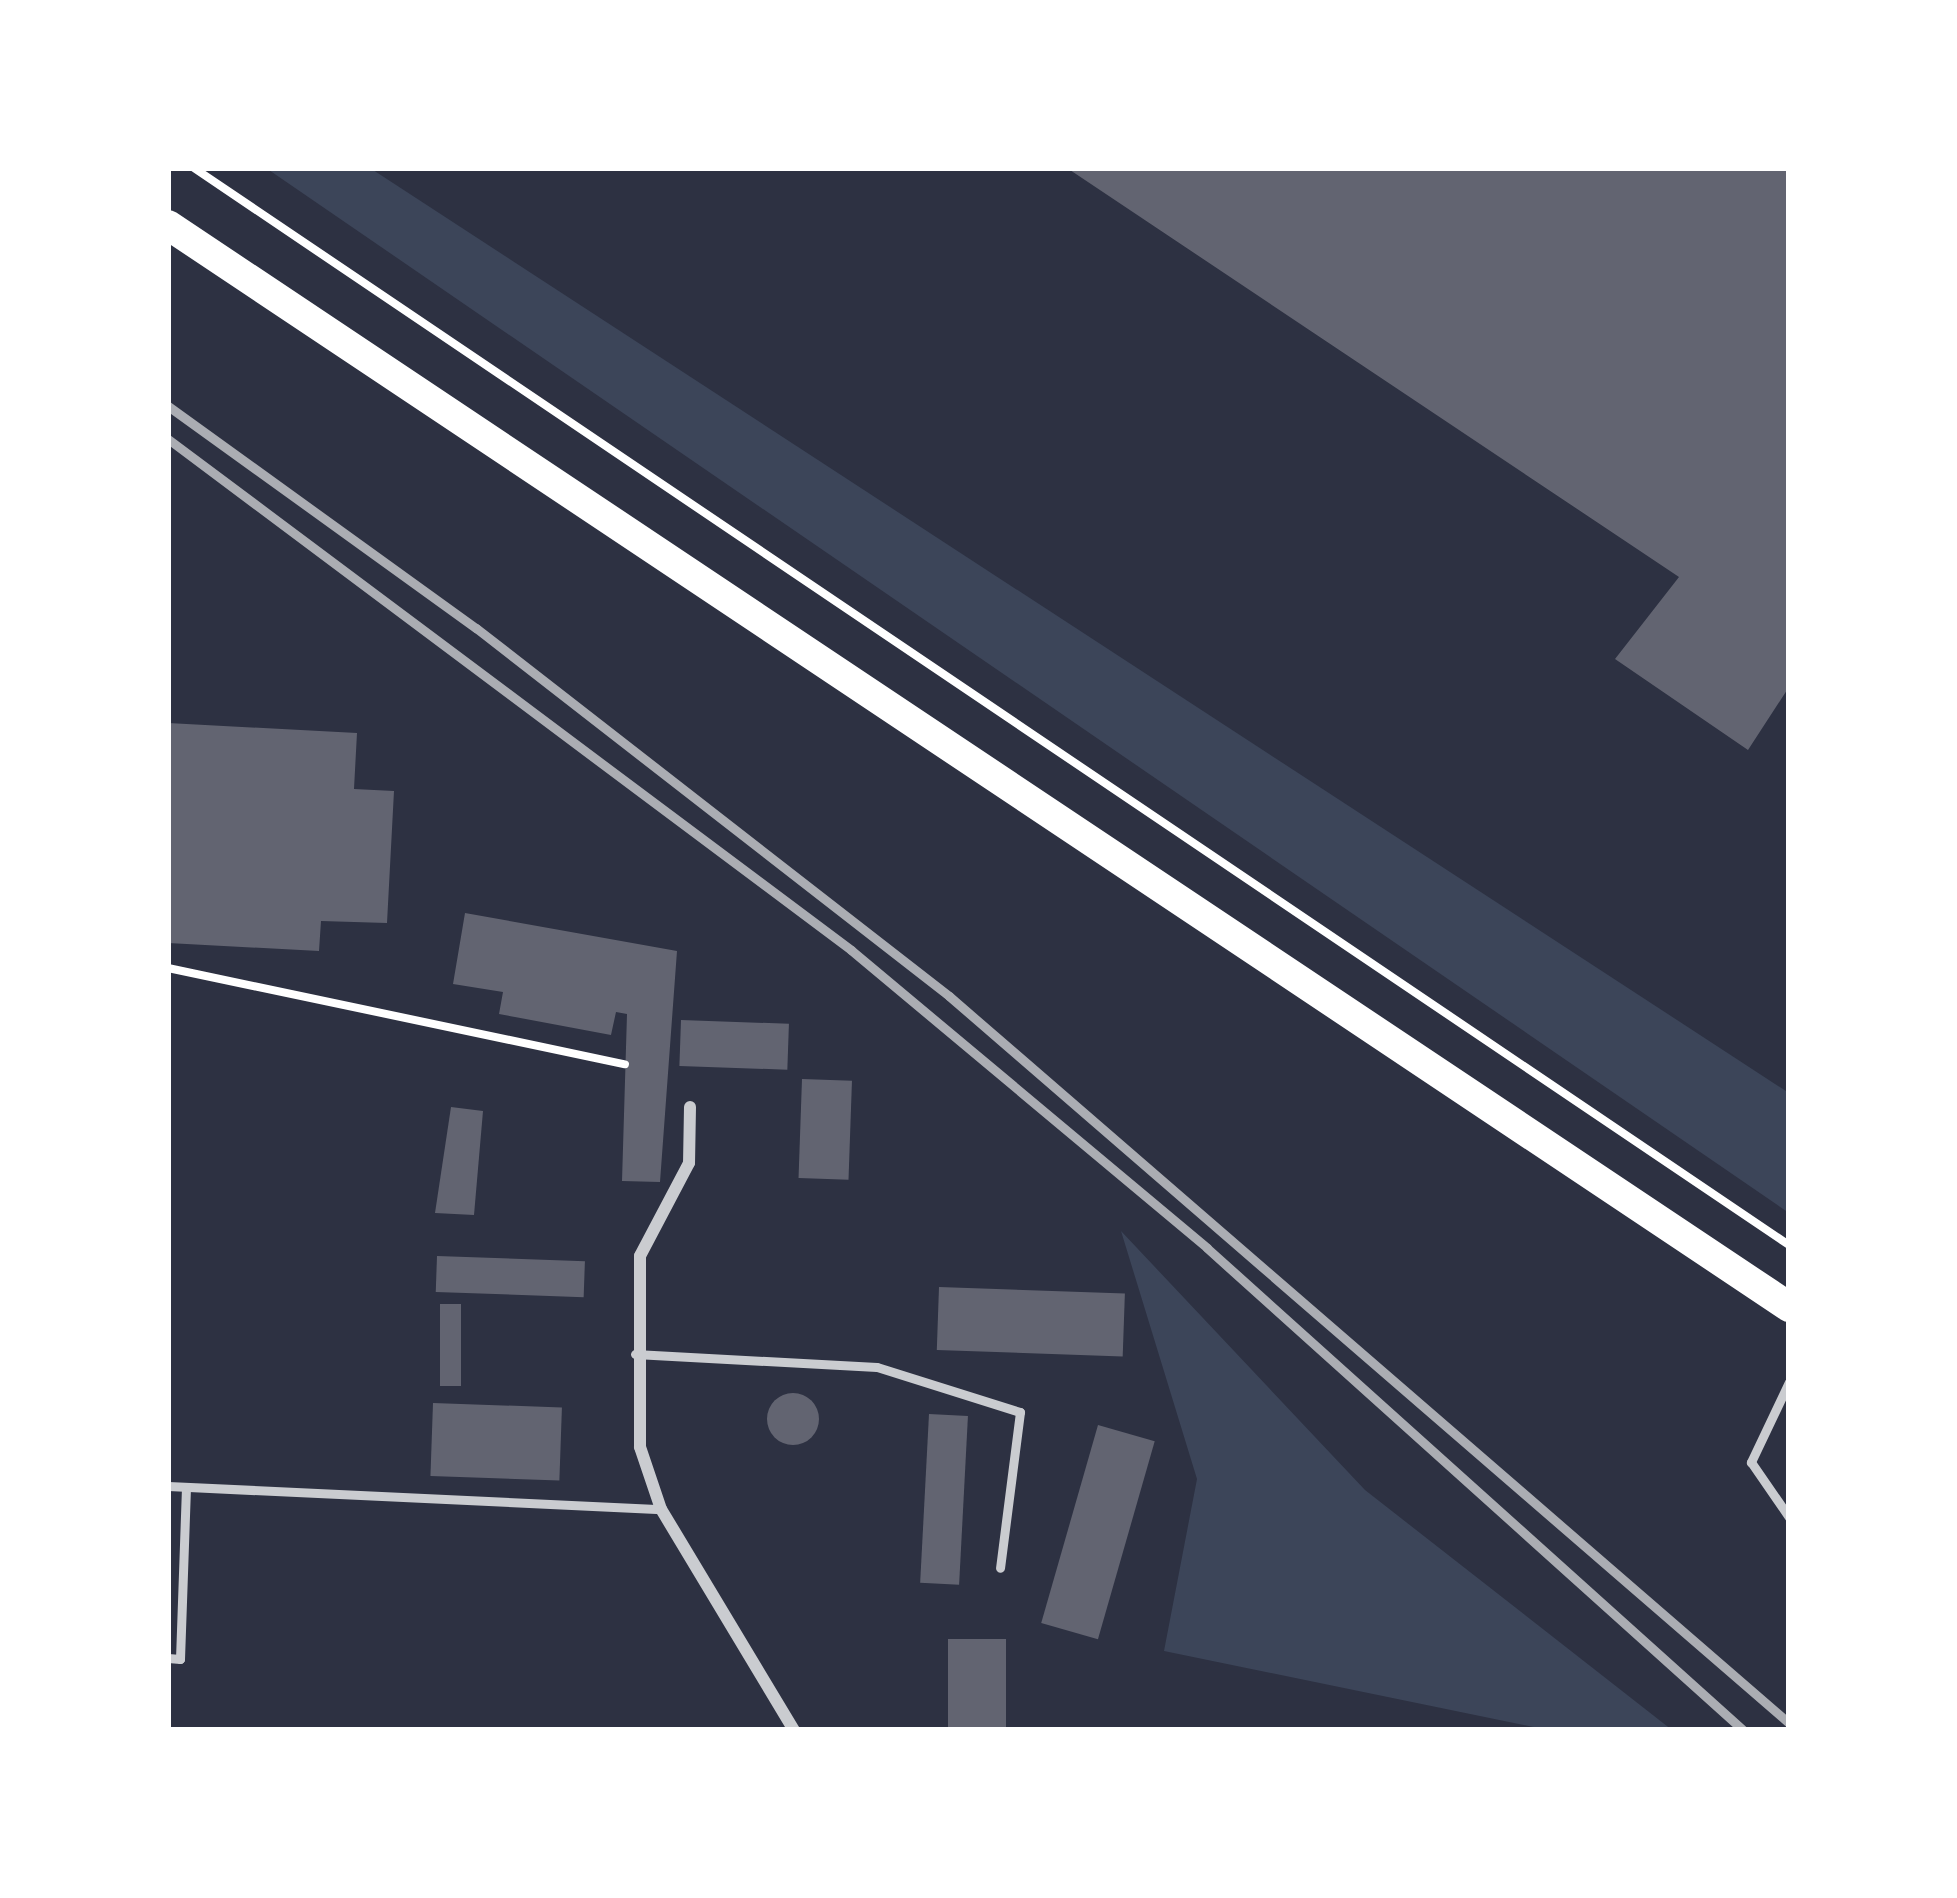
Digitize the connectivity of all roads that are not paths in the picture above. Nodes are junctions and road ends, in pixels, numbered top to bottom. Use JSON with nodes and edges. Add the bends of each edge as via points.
{"nodes":[{"id":1,"x":168,"y":225,"type":"edge"},
{"id":2,"x":691,"y":1107,"type":"dead end"},
{"id":3,"x":1789,"y":1307,"type":"edge"},
{"id":4,"x":635,"y":1354,"type":"junction"},
{"id":5,"x":1789,"y":1382,"type":"edge"},
{"id":6,"x":168,"y":1486,"type":"edge"},
{"id":7,"x":186,"y":1487,"type":"junction"},
{"id":8,"x":662,"y":1509,"type":"junction"},
{"id":9,"x":1789,"y":1516,"type":"edge"},
{"id":10,"x":1000,"y":1568,"type":"dead end"},
{"id":11,"x":168,"y":1658,"type":"edge"},
{"id":12,"x":794,"y":1730,"type":"edge"}],
"edges":[{"from":1,"to":3,"type":"main road"},
{"from":2,"to":4,"type":"street","via":[[685,1175],[643,1242]]},
{"from":4,"to":8,"type":"street","via":[[640,1447]]},
{"from":4,"to":10,"type":"lane","via":[[877,1367],[1020,1412]]},
{"from":5,"to":9,"type":"lane","via":[[1751,1462]]},
{"from":6,"to":7,"type":"lane"},
{"from":7,"to":8,"type":"lane"},
{"from":7,"to":11,"type":"lane","via":[[180,1659]]},
{"from":8,"to":12,"type":"street"}]}
